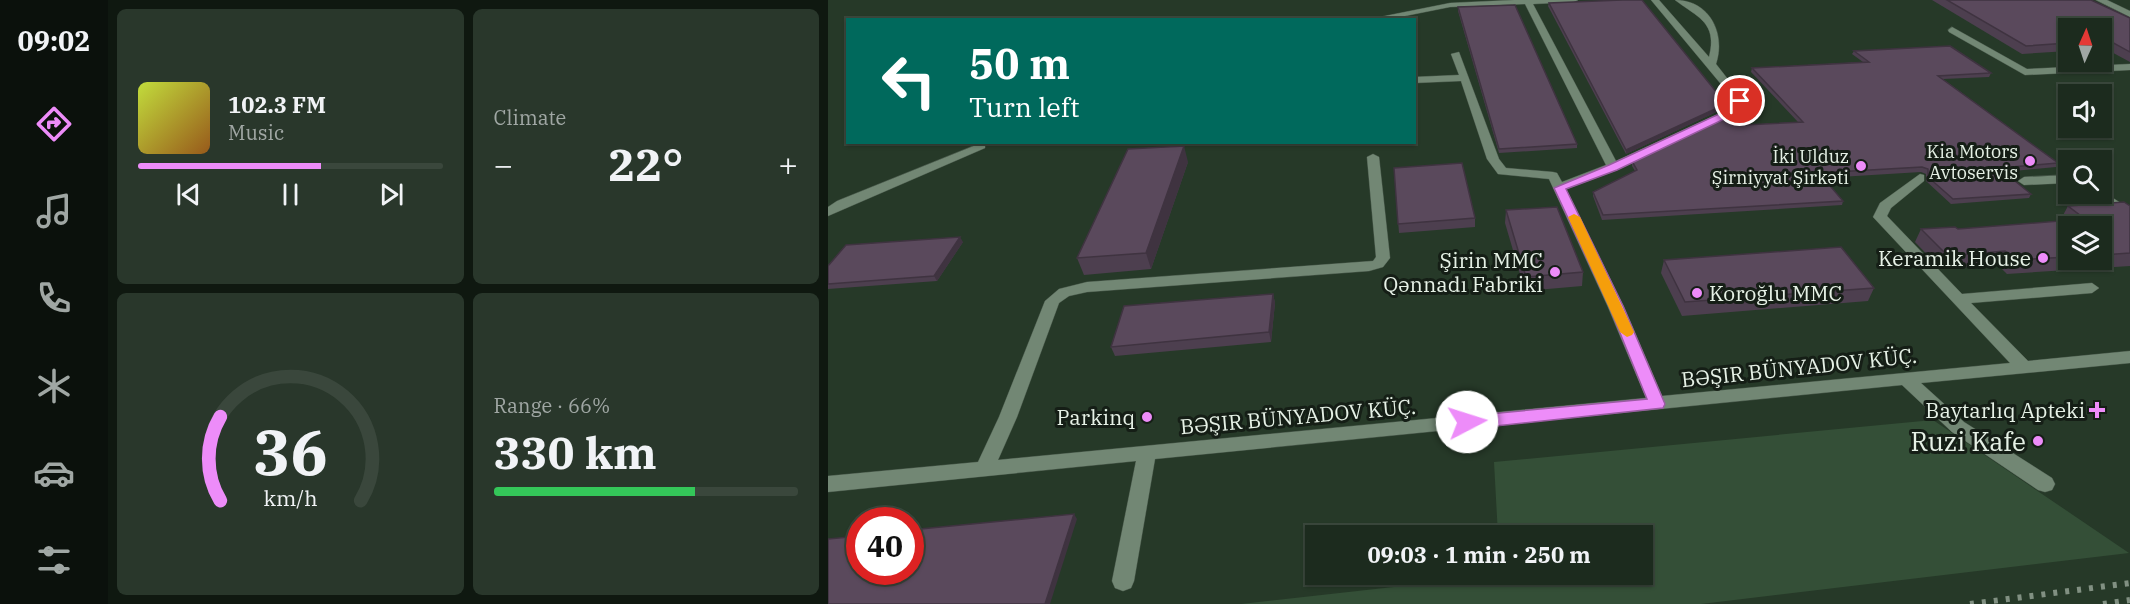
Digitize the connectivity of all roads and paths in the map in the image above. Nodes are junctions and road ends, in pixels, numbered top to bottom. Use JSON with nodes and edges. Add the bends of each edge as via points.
{"nodes":[{"id":1,"x":1574,"y":0,"type":"edge"},
{"id":2,"x":1655,"y":0,"type":"edge"},
{"id":3,"x":1679,"y":0,"type":"edge"},
{"id":4,"x":2100,"y":0,"type":"edge"},
{"id":5,"x":1528,"y":2,"type":"junction"},
{"id":6,"x":2130,"y":14,"type":"edge"},
{"id":7,"x":1380,"y":18,"type":"edge"},
{"id":8,"x":1952,"y":30,"type":"dead end"},
{"id":9,"x":1456,"y":54,"type":"dead end"},
{"id":10,"x":1711,"y":64,"type":"junction"},
{"id":11,"x":2130,"y":67,"type":"edge"},
{"id":12,"x":2112,"y":68,"type":"edge"},
{"id":13,"x":2058,"y":70,"type":"edge"},
{"id":14,"x":2112,"y":70,"type":"edge"},
{"id":15,"x":1465,"y":78,"type":"junction"},
{"id":16,"x":1416,"y":80,"type":"edge"},
{"id":17,"x":2130,"y":80,"type":"edge"},
{"id":18,"x":981,"y":146,"type":"dead end"},
{"id":19,"x":1373,"y":157,"type":"dead end"},
{"id":20,"x":1613,"y":167,"type":"junction"},
{"id":21,"x":1920,"y":178,"type":"dead end"},
{"id":22,"x":2058,"y":179,"type":"edge"},
{"id":23,"x":2024,"y":181,"type":"dead end"},
{"id":24,"x":1559,"y":188,"type":"junction"},
{"id":25,"x":2112,"y":202,"type":"edge"},
{"id":26,"x":828,"y":212,"type":"edge"},
{"id":27,"x":2130,"y":215,"type":"edge"},
{"id":28,"x":2092,"y":288,"type":"dead end"},
{"id":29,"x":1957,"y":299,"type":"junction"},
{"id":30,"x":2130,"y":357,"type":"edge"},
{"id":31,"x":2024,"y":367,"type":"junction"},
{"id":32,"x":1906,"y":379,"type":"junction"},
{"id":33,"x":1657,"y":404,"type":"junction"},
{"id":34,"x":1147,"y":453,"type":"junction"},
{"id":35,"x":984,"y":469,"type":"junction"},
{"id":36,"x":828,"y":484,"type":"edge"},
{"id":37,"x":2044,"y":484,"type":"dead end"},
{"id":38,"x":1124,"y":581,"type":"dead end"}],
"edges":[{"from":1,"to":5,"type":"street"},
{"from":2,"to":10,"type":"street"},
{"from":3,"to":10,"type":"street","via":[[1700,12],[1718,38]]},
{"from":4,"to":6,"type":"street"},
{"from":5,"to":7,"type":"street","via":[[1450,5]]},
{"from":5,"to":20,"type":"street"},
{"from":8,"to":13,"type":"street","via":[[2025,72]]},
{"from":9,"to":15,"type":"street"},
{"from":10,"to":20,"type":"street","via":[[1740,101],[1733,111]]},
{"from":11,"to":12,"type":"street"},
{"from":14,"to":17,"type":"street"},
{"from":15,"to":16,"type":"street"},
{"from":15,"to":24,"type":"street","via":[[1493,159],[1502,171],[1553,176]]},
{"from":18,"to":26,"type":"street"},
{"from":19,"to":35,"type":"street","via":[[1383,258],[1378,264],[1087,287],[1058,295],[1052,301]]},
{"from":20,"to":24,"type":"street"},
{"from":21,"to":29,"type":"street","via":[[1885,206],[1880,217]]},
{"from":22,"to":23,"type":"street"},
{"from":24,"to":33,"type":"street","via":[[1616,306]]},
{"from":25,"to":27,"type":"street"},
{"from":28,"to":29,"type":"street"},
{"from":29,"to":31,"type":"street"},
{"from":30,"to":31,"type":"street","name":"BƏŞIR BÜNYADOV KÜÇ."},
{"from":31,"to":32,"type":"street","name":"BƏŞIR BÜNYADOV KÜÇ."},
{"from":32,"to":33,"type":"street","name":"BƏŞIR BÜNYADOV KÜÇ."},
{"from":32,"to":37,"type":"street","via":[[1958,426]]},
{"from":33,"to":34,"type":"street","name":"BƏŞIR BÜNYADOV KÜÇ."},
{"from":34,"to":35,"type":"street","name":"BƏŞIR BÜNYADOV KÜÇ."},
{"from":34,"to":38,"type":"street"},
{"from":35,"to":36,"type":"street","name":"BƏŞIR BÜNYADOV KÜÇ."}]}
